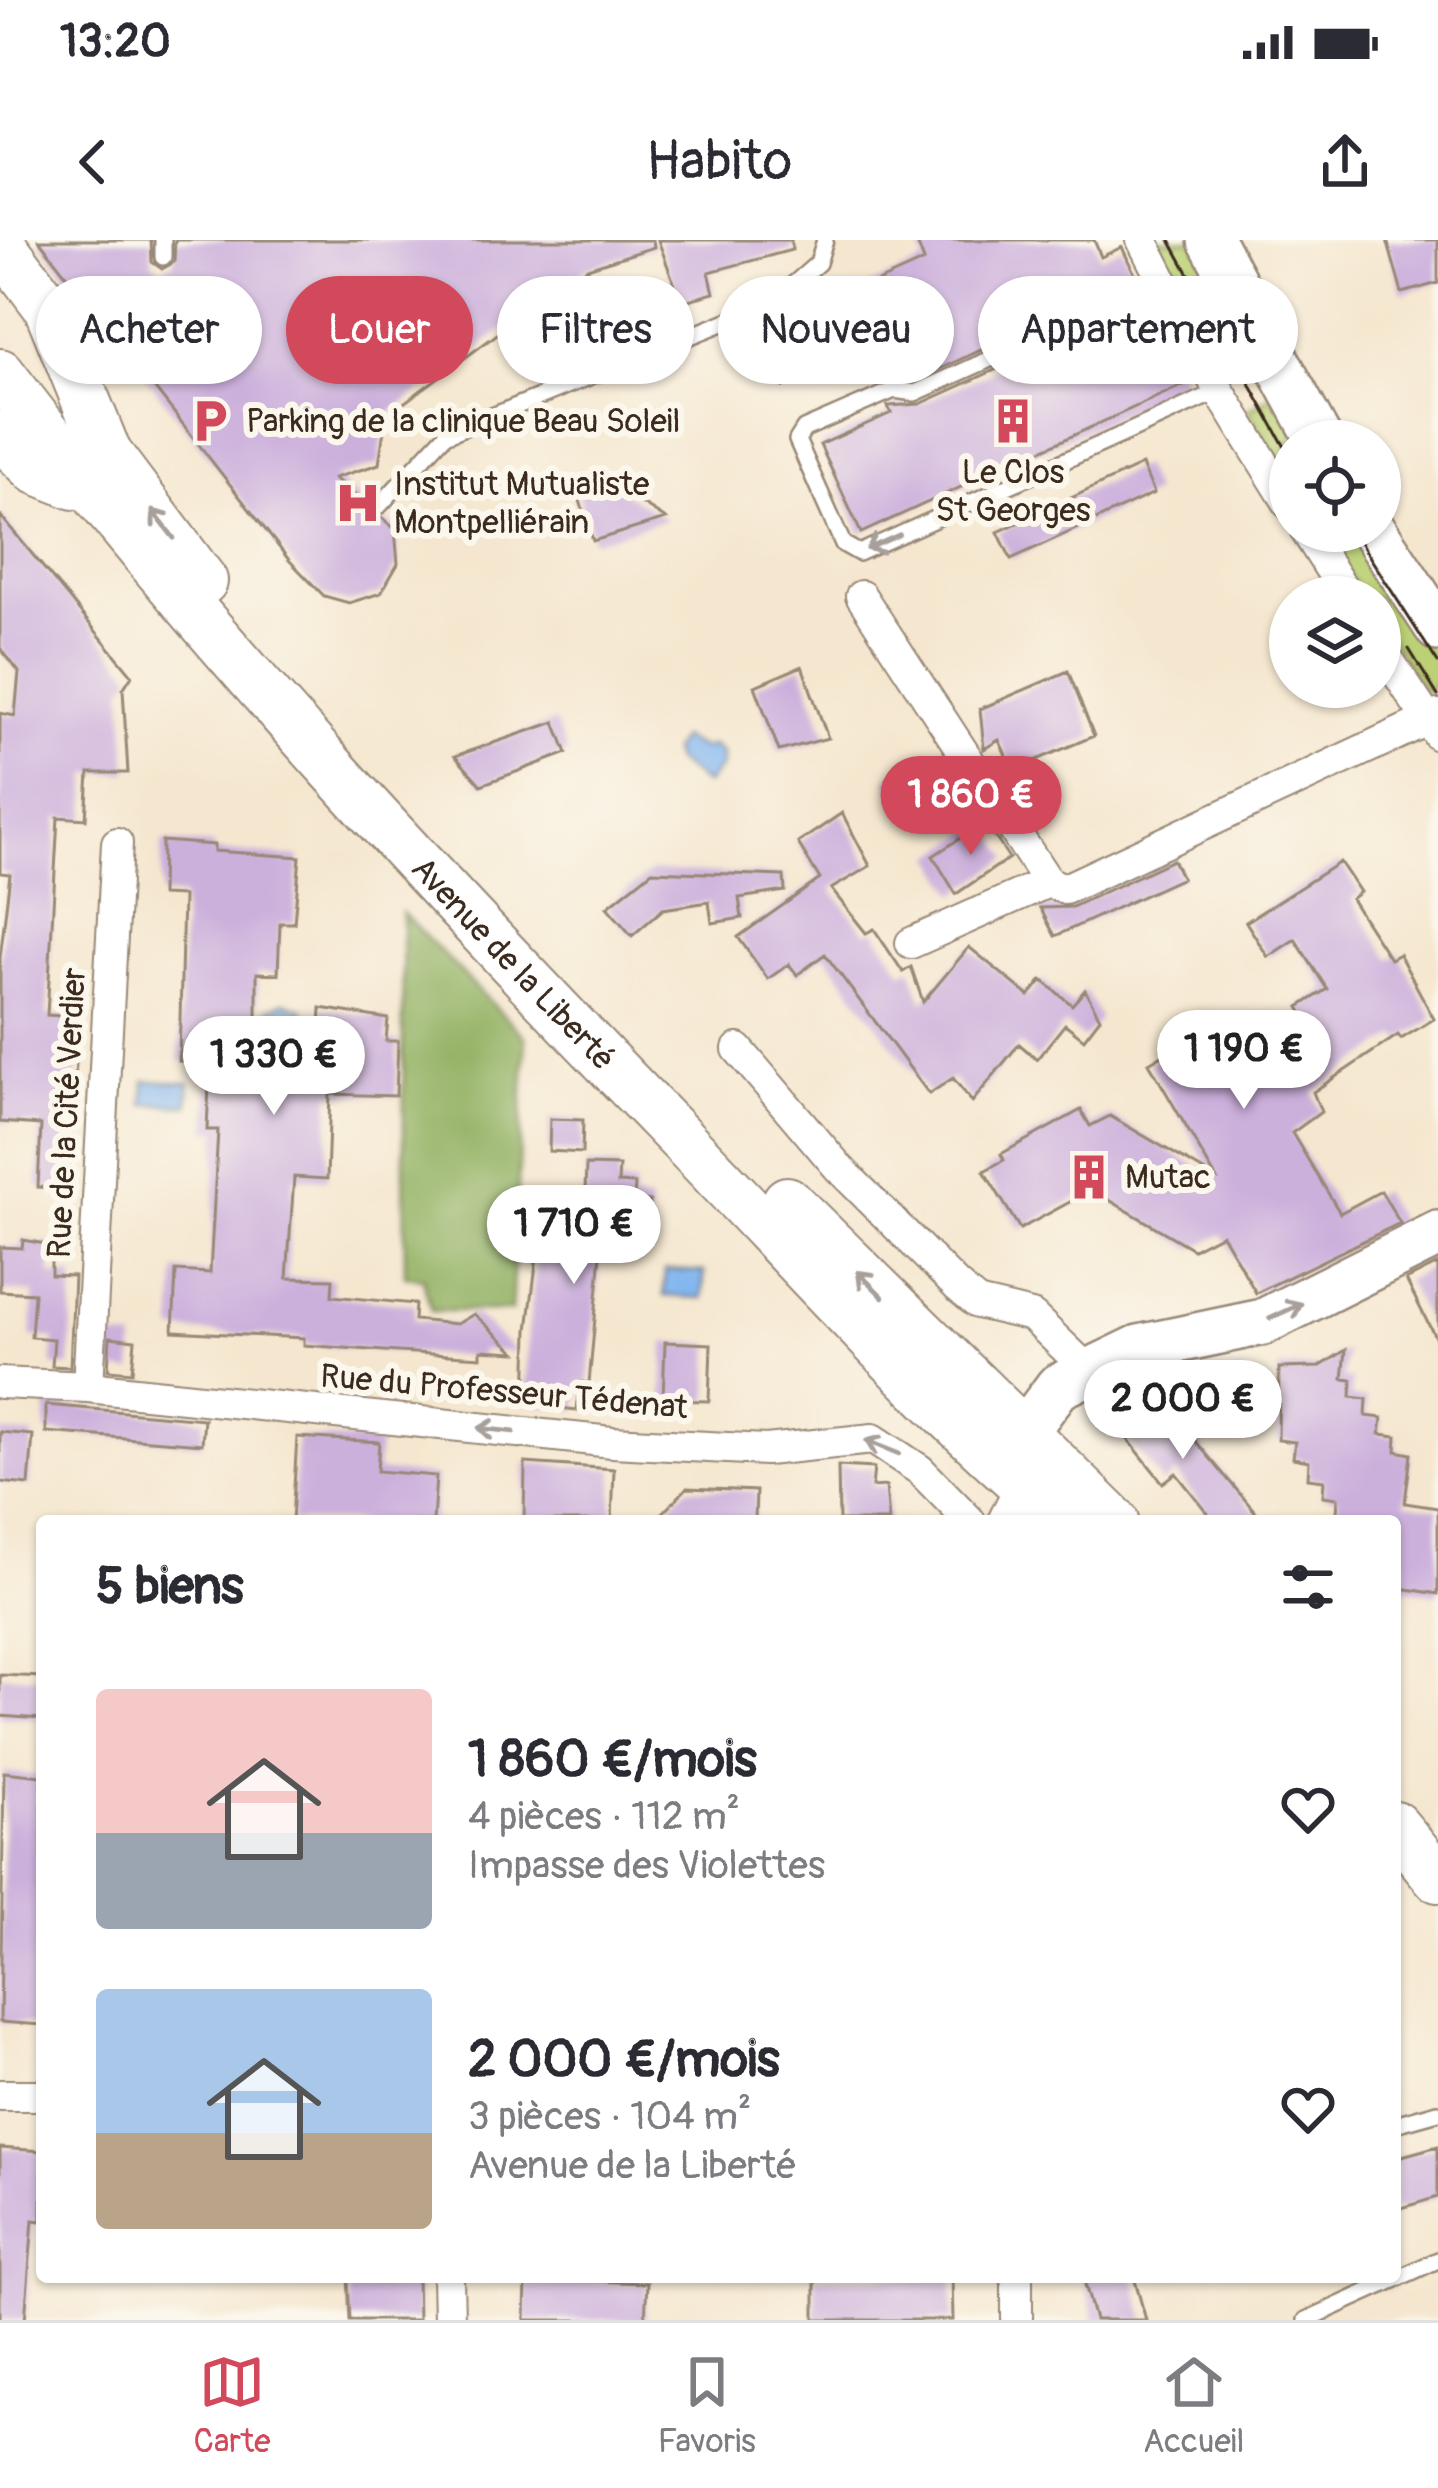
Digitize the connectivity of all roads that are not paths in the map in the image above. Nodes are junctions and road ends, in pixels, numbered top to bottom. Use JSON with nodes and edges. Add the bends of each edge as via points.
{"nodes":[{"id":1,"x":825,"y":240,"type":"edge"},
{"id":2,"x":1142,"y":240,"type":"edge"},
{"id":3,"x":1211,"y":240,"type":"edge"},
{"id":4,"x":0,"y":244,"type":"edge"},
{"id":5,"x":1160,"y":276,"type":"edge"},
{"id":6,"x":978,"y":365,"type":"edge"},
{"id":7,"x":0,"y":374,"type":"edge"},
{"id":8,"x":1215,"y":384,"type":"edge"},
{"id":9,"x":1219,"y":391,"type":"junction"},
{"id":10,"x":1309,"y":420,"type":"edge"},
{"id":11,"x":0,"y":435,"type":"edge"},
{"id":12,"x":1269,"y":471,"type":"edge"},
{"id":13,"x":89,"y":490,"type":"junction"},
{"id":14,"x":380,"y":506,"type":"dead end"},
{"id":15,"x":1388,"y":552,"type":"edge"},
{"id":16,"x":861,"y":596,"type":"dead end"},
{"id":17,"x":1438,"y":628,"type":"edge"},
{"id":18,"x":237,"y":663,"type":"junction"},
{"id":19,"x":1401,"y":677,"type":"edge"},
{"id":20,"x":1434,"y":724,"type":"edge"},
{"id":21,"x":116,"y":842,"type":"dead end"},
{"id":22,"x":1048,"y":882,"type":"junction"},
{"id":23,"x":911,"y":943,"type":"dead end"},
{"id":24,"x":586,"y":1042,"type":"junction"},
{"id":25,"x":739,"y":1049,"type":"dead end"},
{"id":26,"x":1438,"y":1234,"type":"edge"},
{"id":27,"x":1091,"y":1373,"type":"junction"},
{"id":28,"x":0,"y":1383,"type":"edge"},
{"id":29,"x":88,"y":1387,"type":"junction"},
{"id":30,"x":1027,"y":1427,"type":"junction"},
{"id":31,"x":1012,"y":1503,"type":"edge"},
{"id":32,"x":964,"y":1515,"type":"edge"},
{"id":33,"x":1078,"y":1515,"type":"edge"},
{"id":34,"x":1093,"y":1515,"type":"edge"},
{"id":35,"x":1401,"y":1833,"type":"edge"},
{"id":36,"x":1401,"y":1862,"type":"edge"},
{"id":37,"x":1438,"y":1878,"type":"edge"},
{"id":38,"x":1438,"y":1897,"type":"edge"},
{"id":39,"x":36,"y":2095,"type":"edge"},
{"id":40,"x":0,"y":2096,"type":"edge"},
{"id":41,"x":1438,"y":2112,"type":"edge"},
{"id":42,"x":1401,"y":2122,"type":"edge"},
{"id":43,"x":1438,"y":2260,"type":"edge"},
{"id":44,"x":1401,"y":2277,"type":"edge"},
{"id":45,"x":448,"y":2283,"type":"edge"},
{"id":46,"x":1017,"y":2283,"type":"edge"},
{"id":47,"x":1387,"y":2283,"type":"edge"},
{"id":48,"x":449,"y":2320,"type":"edge"},
{"id":49,"x":1017,"y":2320,"type":"edge"},
{"id":50,"x":1306,"y":2320,"type":"edge"}],
"edges":[{"from":1,"to":14,"type":"lane","via":[[818,263],[772,303],[445,435]]},
{"from":2,"to":5,"type":"street"},
{"from":3,"to":10,"type":"street"},
{"from":18,"to":4,"type":"main road","one_way":true,"via":[[196,567],[107,453],[48,308]]},
{"from":9,"to":6,"type":"lane","one_way":true,"via":[[859,553],[843,544],[797,440],[804,428]]},
{"from":7,"to":13,"type":"main road","name":"Avenue de la Liberté"},
{"from":8,"to":9,"type":"street"},
{"from":9,"to":12,"type":"street"},
{"from":11,"to":13,"type":"main road","via":[[37,470]]},
{"from":13,"to":18,"type":"main road","name":"Avenue de la Liberté"},
{"from":15,"to":17,"type":"street"},
{"from":16,"to":22,"type":"street"},
{"from":18,"to":24,"type":"main road","name":"Avenue de la Liberté"},
{"from":19,"to":20,"type":"street"},
{"from":20,"to":22,"type":"street","via":[[1065,889]]},
{"from":21,"to":29,"type":"street","name":"Rue de la Cité Verdier"},
{"from":22,"to":23,"type":"street"},
{"from":30,"to":24,"type":"main road","one_way":true,"via":[[725,1139]]},
{"from":24,"to":31,"type":"main road","name":"Avenue de la Liberté"},
{"from":25,"to":27,"type":"street","via":[[839,1168],[957,1286],[977,1303],[1032,1316]]},
{"from":27,"to":26,"type":"street","one_way":true,"via":[[1139,1348],[1263,1322]]},
{"from":27,"to":30,"type":"street","via":[[1058,1387]]},
{"from":28,"to":29,"type":"street","name":"Rue du Professeur Tédenat"},
{"from":32,"to":29,"type":"street","name":"Rue du Professeur Tédenat","one_way":true,"via":[[920,1470],[873,1439],[766,1450],[612,1442]]},
{"from":30,"to":31,"type":"street"},
{"from":30,"to":34,"type":"main road"},
{"from":31,"to":33,"type":"main road","name":"Avenue de la Liberté"},
{"from":35,"to":37,"type":"main road"},
{"from":36,"to":38,"type":"main road"},
{"from":39,"to":40,"type":"street"},
{"from":41,"to":42,"type":"lane"},
{"from":43,"to":44,"type":"lane"},
{"from":45,"to":48,"type":"street"},
{"from":46,"to":49,"type":"street"},
{"from":47,"to":50,"type":"lane"}]}
